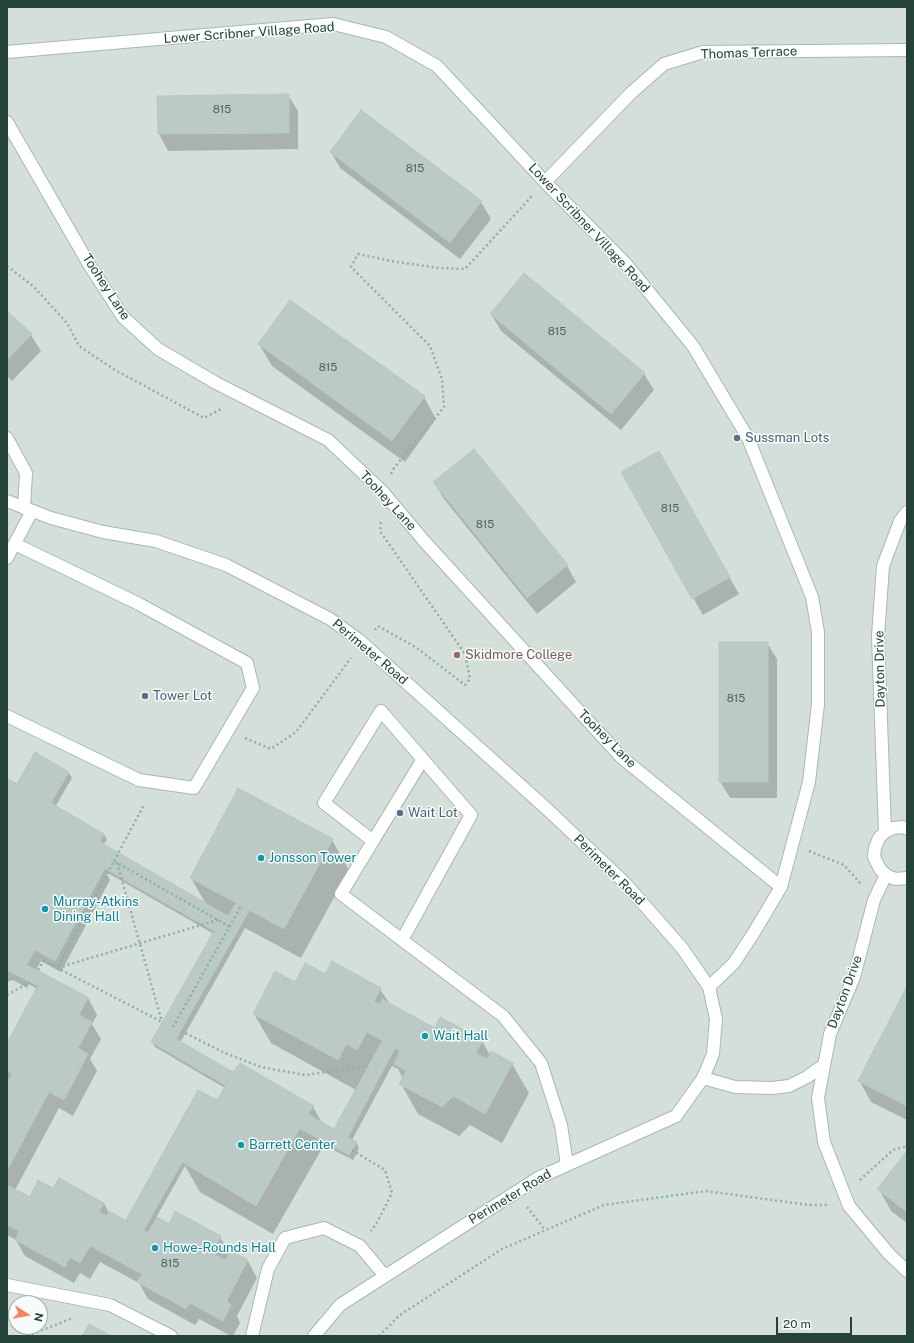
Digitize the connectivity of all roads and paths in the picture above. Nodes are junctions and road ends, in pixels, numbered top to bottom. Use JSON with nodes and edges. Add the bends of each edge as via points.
{"nodes":[{"id":1,"x":907,"y":50,"type":"edge"},
{"id":2,"x":7,"y":52,"type":"edge"},
{"id":3,"x":7,"y":122,"type":"edge"},
{"id":4,"x":545,"y":182,"type":"junction"},
{"id":5,"x":7,"y":266,"type":"edge"},
{"id":6,"x":243,"y":397,"type":"junction"},
{"id":7,"x":7,"y":438,"type":"edge"},
{"id":8,"x":383,"y":492,"type":"junction"},
{"id":9,"x":7,"y":501,"type":"edge"},
{"id":10,"x":28,"y":510,"type":"junction"},
{"id":11,"x":907,"y":512,"type":"edge"},
{"id":12,"x":15,"y":544,"type":"junction"},
{"id":13,"x":7,"y":558,"type":"edge"},
{"id":14,"x":362,"y":643,"type":"junction"},
{"id":15,"x":7,"y":716,"type":"edge"},
{"id":16,"x":228,"y":730,"type":"junction"},
{"id":17,"x":424,"y":759,"type":"junction"},
{"id":18,"x":144,"y":805,"type":"dead end"},
{"id":19,"x":907,"y":829,"type":"edge"},
{"id":20,"x":885,"y":832,"type":"junction"},
{"id":21,"x":373,"y":842,"type":"junction"},
{"id":22,"x":792,"y":844,"type":"junction"},
{"id":23,"x":114,"y":861,"type":"junction"},
{"id":24,"x":117,"y":863,"type":"junction"},
{"id":25,"x":886,"y":875,"type":"junction"},
{"id":26,"x":907,"y":878,"type":"edge"},
{"id":27,"x":780,"y":887,"type":"junction"},
{"id":28,"x":874,"y":900,"type":"junction"},
{"id":29,"x":241,"y":906,"type":"dead end"},
{"id":30,"x":218,"y":920,"type":"junction"},
{"id":31,"x":230,"y":927,"type":"junction"},
{"id":32,"x":402,"y":940,"type":"junction"},
{"id":33,"x":140,"y":943,"type":"junction"},
{"id":34,"x":57,"y":968,"type":"junction"},
{"id":35,"x":38,"y":970,"type":"dead end"},
{"id":36,"x":30,"y":982,"type":"dead end"},
{"id":37,"x":709,"y":987,"type":"junction"},
{"id":38,"x":7,"y":995,"type":"edge"},
{"id":39,"x":174,"y":1027,"type":"dead end"},
{"id":40,"x":181,"y":1031,"type":"dead end"},
{"id":41,"x":824,"y":1065,"type":"junction"},
{"id":42,"x":368,"y":1066,"type":"dead end"},
{"id":43,"x":703,"y":1078,"type":"junction"},
{"id":44,"x":907,"y":1146,"type":"edge"},
{"id":45,"x":352,"y":1150,"type":"dead end"},
{"id":46,"x":567,"y":1165,"type":"junction"},
{"id":47,"x":843,"y":1188,"type":"junction"},
{"id":48,"x":525,"y":1204,"type":"dead end"},
{"id":49,"x":849,"y":1206,"type":"junction"},
{"id":50,"x":544,"y":1230,"type":"junction"},
{"id":51,"x":360,"y":1246,"type":"junction"},
{"id":52,"x":907,"y":1271,"type":"edge"},
{"id":53,"x":384,"y":1275,"type":"junction"},
{"id":54,"x":7,"y":1285,"type":"edge"},
{"id":55,"x":77,"y":1317,"type":"dead end"},
{"id":56,"x":27,"y":1336,"type":"edge"},
{"id":57,"x":171,"y":1336,"type":"edge"},
{"id":58,"x":252,"y":1336,"type":"edge"},
{"id":59,"x":314,"y":1336,"type":"edge"},
{"id":60,"x":379,"y":1336,"type":"edge"}],
"edges":[{"from":1,"to":4,"type":"lane","name":"Thomas Terrace","via":[[703,52],[664,64],[631,93]]},
{"from":2,"to":4,"type":"lane","name":"Lower Scribner Village Road","via":[[333,24],[386,37],[437,66]]},
{"from":3,"to":6,"type":"lane","name":"Toohey Lane","via":[[90,266],[123,317],[158,349]]},
{"from":4,"to":8,"type":"path","via":[[465,269],[440,268],[358,254],[350,267],[430,346],[442,379],[444,407],[394,468]]},
{"from":4,"to":22,"type":"lane","name":"Lower Scribner Village Road","via":[[626,264],[694,346],[748,438],[812,597],[818,632],[818,704],[809,782]]},
{"from":5,"to":6,"type":"path","via":[[33,286],[67,323],[79,346],[115,370],[204,418]]},
{"from":6,"to":8,"type":"lane","name":"Toohey Lane","via":[[328,440]]},
{"from":7,"to":10,"type":"lane","via":[[26,473]]},
{"from":8,"to":14,"type":"path","via":[[380,531],[464,654],[470,679],[465,685],[417,648],[378,626]]},
{"from":8,"to":27,"type":"lane","name":"Toohey Lane","via":[[434,552],[621,756]]},
{"from":9,"to":10,"type":"lane","name":"Perimeter Road"},
{"from":10,"to":12,"type":"lane"},
{"from":10,"to":14,"type":"lane","name":"Perimeter Road","via":[[103,532],[156,541],[226,565],[330,619]]},
{"from":11,"to":20,"type":"lane","name":"Dayton Drive","via":[[900,521],[883,566],[878,636]]},
{"from":12,"to":13,"type":"lane"},
{"from":12,"to":16,"type":"lane","via":[[139,604],[247,663],[252,688]]},
{"from":14,"to":16,"type":"path","via":[[296,732],[271,749]]},
{"from":14,"to":37,"type":"lane","name":"Perimeter Road","via":[[624,882],[682,948]]},
{"from":15,"to":16,"type":"lane","via":[[139,780],[194,788]]},
{"from":17,"to":21,"type":"lane"},
{"from":17,"to":21,"type":"lane","via":[[381,711],[324,803]]},
{"from":17,"to":32,"type":"lane","via":[[471,814]]},
{"from":18,"to":23,"type":"path"},
{"from":19,"to":20,"type":"lane","via":[[893,828]]},
{"from":20,"to":25,"type":"lane","via":[[874,848],[874,857]]},
{"from":21,"to":32,"type":"lane","via":[[341,894]]},
{"from":22,"to":27,"type":"lane","name":"Lower Scribner Village Road"},
{"from":22,"to":28,"type":"path","via":[[844,865]]},
{"from":23,"to":24,"type":"path"},
{"from":23,"to":34,"type":"path"},
{"from":24,"to":30,"type":"path"},
{"from":24,"to":33,"type":"path"},
{"from":25,"to":26,"type":"lane","via":[[895,879]]},
{"from":25,"to":28,"type":"lane","name":"Dayton Drive"},
{"from":27,"to":37,"type":"lane","name":"Lower Scribner Village Road","via":[[734,963]]},
{"from":28,"to":41,"type":"lane","name":"Dayton Drive","via":[[854,977],[830,1034]]},
{"from":29,"to":31,"type":"path"},
{"from":30,"to":31,"type":"path"},
{"from":30,"to":33,"type":"path"},
{"from":31,"to":39,"type":"path"},
{"from":32,"to":46,"type":"lane","via":[[503,1016],[541,1063],[561,1125]]},
{"from":33,"to":34,"type":"path"},
{"from":33,"to":34,"type":"path","via":[[162,1022]]},
{"from":34,"to":35,"type":"path","via":[[44,961]]},
{"from":36,"to":38,"type":"path"},
{"from":37,"to":43,"type":"lane","name":"Perimeter Road","via":[[716,1019],[713,1054]]},
{"from":40,"to":42,"type":"path","via":[[225,1053],[261,1066],[305,1075]]},
{"from":41,"to":43,"type":"lane","via":[[789,1086],[772,1088],[735,1087]]},
{"from":41,"to":47,"type":"lane","name":"Dayton Drive","via":[[818,1098],[824,1142]]},
{"from":43,"to":46,"type":"lane","name":"Perimeter Road","via":[[676,1116]]},
{"from":44,"to":47,"type":"path","via":[[894,1150],[862,1179]]},
{"from":45,"to":51,"type":"path","via":[[385,1170],[392,1193],[378,1221]]},
{"from":46,"to":53,"type":"lane","name":"Perimeter Road","via":[[538,1178]]},
{"from":47,"to":49,"type":"lane","name":"Dayton Drive"},
{"from":48,"to":50,"type":"path"},
{"from":49,"to":50,"type":"path","via":[[809,1205],[706,1191],[604,1205]]},
{"from":49,"to":52,"type":"lane","name":"Dayton Drive","via":[[889,1254]]},
{"from":50,"to":60,"type":"path","via":[[502,1249],[400,1315]]},
{"from":51,"to":53,"type":"lane"},
{"from":51,"to":58,"type":"lane","via":[[324,1228],[285,1238],[268,1269]]},
{"from":53,"to":59,"type":"lane","name":"Perimeter Road","via":[[340,1305]]},
{"from":54,"to":57,"type":"lane","via":[[110,1305]]},
{"from":55,"to":56,"type":"path"}]}
